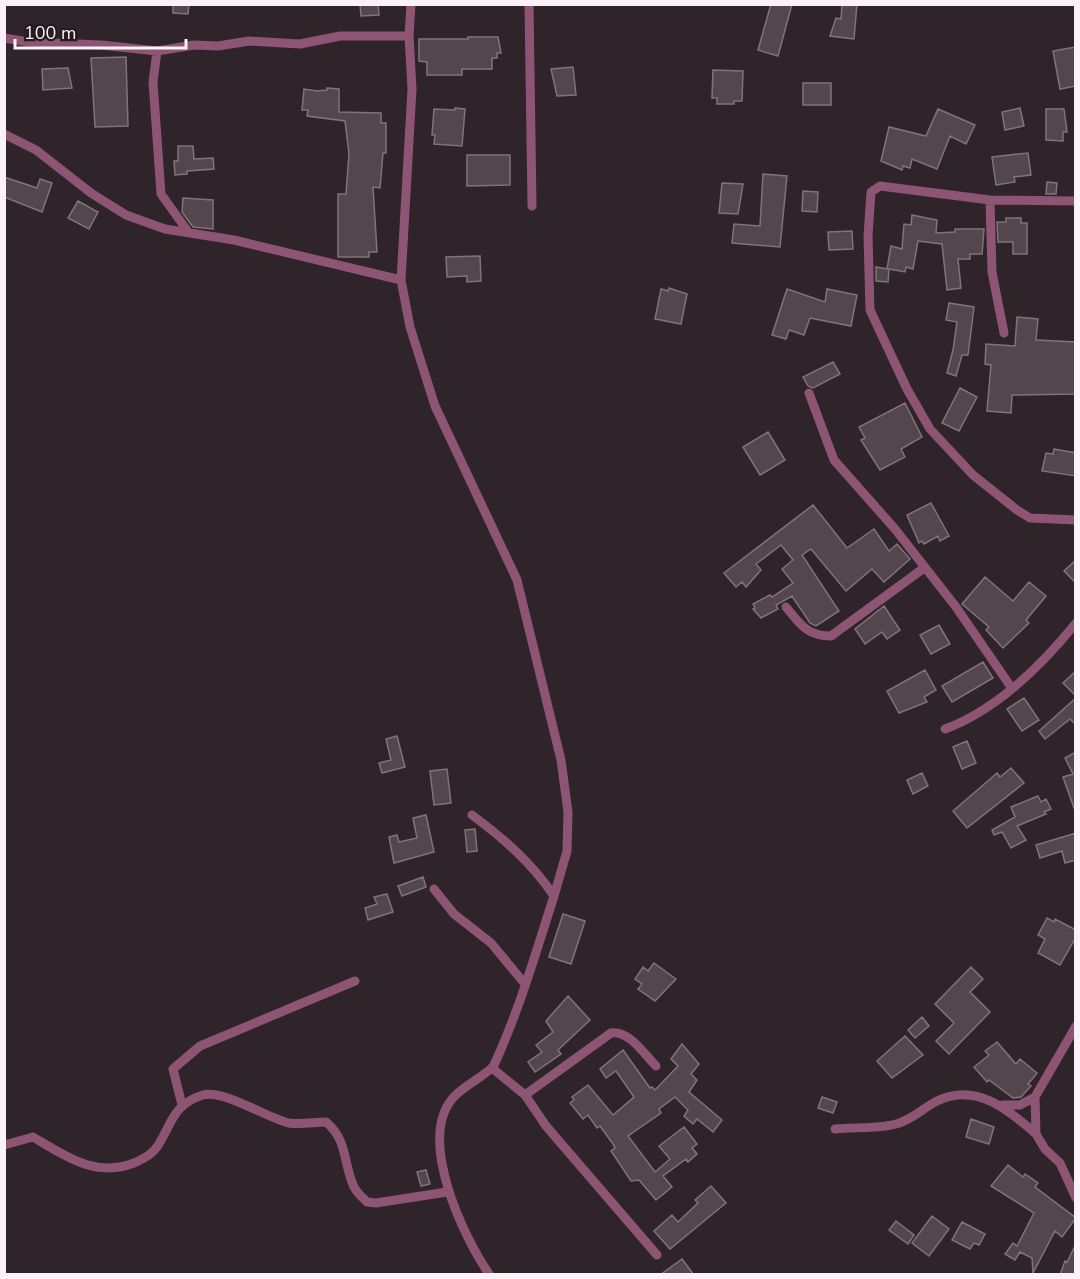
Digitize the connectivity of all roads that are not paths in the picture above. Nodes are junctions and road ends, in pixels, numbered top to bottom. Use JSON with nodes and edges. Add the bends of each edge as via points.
{"nodes":[{"id":1,"x":411,"y":4,"type":"edge"},
{"id":2,"x":529,"y":4,"type":"edge"},
{"id":3,"x":409,"y":36,"type":"junction"},
{"id":4,"x":4,"y":38,"type":"edge"},
{"id":5,"x":157,"y":51,"type":"junction"},
{"id":6,"x":4,"y":134,"type":"edge"},
{"id":7,"x":990,"y":200,"type":"junction"},
{"id":8,"x":1076,"y":201,"type":"edge"},
{"id":9,"x":532,"y":206,"type":"dead end"},
{"id":10,"x":189,"y":233,"type":"junction"},
{"id":11,"x":401,"y":280,"type":"junction"},
{"id":12,"x":1004,"y":333,"type":"dead end"},
{"id":13,"x":809,"y":393,"type":"dead end"},
{"id":14,"x":1076,"y":520,"type":"edge"},
{"id":15,"x":924,"y":568,"type":"junction"},
{"id":16,"x":786,"y":607,"type":"dead end"},
{"id":17,"x":1076,"y":623,"type":"edge"},
{"id":18,"x":1011,"y":687,"type":"junction"},
{"id":19,"x":945,"y":729,"type":"dead end"},
{"id":20,"x":472,"y":814,"type":"dead end"},
{"id":21,"x":434,"y":889,"type":"dead end"},
{"id":22,"x":554,"y":896,"type":"junction"},
{"id":23,"x":355,"y":981,"type":"dead end"},
{"id":24,"x":525,"y":984,"type":"junction"},
{"id":25,"x":1076,"y":1026,"type":"edge"},
{"id":26,"x":656,"y":1066,"type":"dead end"},
{"id":27,"x":492,"y":1068,"type":"junction"},
{"id":28,"x":525,"y":1095,"type":"junction"},
{"id":29,"x":1035,"y":1097,"type":"junction"},
{"id":30,"x":182,"y":1105,"type":"junction"},
{"id":31,"x":1003,"y":1106,"type":"junction"},
{"id":32,"x":835,"y":1129,"type":"dead end"},
{"id":33,"x":1036,"y":1134,"type":"junction"},
{"id":34,"x":4,"y":1145,"type":"edge"},
{"id":35,"x":447,"y":1192,"type":"junction"},
{"id":36,"x":1076,"y":1198,"type":"edge"},
{"id":37,"x":657,"y":1255,"type":"dead end"},
{"id":38,"x":489,"y":1275,"type":"edge"}],
"edges":[{"from":1,"to":3,"type":"street"},
{"from":2,"to":9,"type":"street"},
{"from":3,"to":5,"type":"street","via":[[339,36],[300,44],[249,41]]},
{"from":3,"to":11,"type":"street","via":[[412,89]]},
{"from":4,"to":5,"type":"street"},
{"from":5,"to":10,"type":"street","via":[[153,82],[160,194]]},
{"from":6,"to":10,"type":"street","via":[[36,150],[126,215]]},
{"from":7,"to":8,"type":"street"},
{"from":7,"to":12,"type":"street","via":[[992,272]]},
{"from":7,"to":14,"type":"street","via":[[880,186],[871,192],[870,310],[930,429],[973,475],[1030,518]]},
{"from":10,"to":11,"type":"street"},
{"from":11,"to":22,"type":"street","via":[[410,327],[435,406],[519,591],[561,760],[568,812],[567,850]]},
{"from":13,"to":15,"type":"street","via":[[834,460]]},
{"from":15,"to":16,"type":"street","via":[[831,636],[817,636],[805,630]]},
{"from":15,"to":18,"type":"street"},
{"from":17,"to":18,"type":"street","via":[[1049,655]]},
{"from":18,"to":19,"type":"street","via":[[979,713]]},
{"from":20,"to":22,"type":"street","via":[[538,872]]},
{"from":21,"to":24,"type":"street","via":[[454,914],[491,942]]},
{"from":22,"to":24,"type":"street"},
{"from":23,"to":30,"type":"street","via":[[200,1046],[173,1069]]},
{"from":24,"to":27,"type":"street"},
{"from":25,"to":29,"type":"street"},
{"from":26,"to":28,"type":"street","via":[[625,1035],[611,1033]]},
{"from":27,"to":28,"type":"street"},
{"from":27,"to":35,"type":"street","via":[[468,1083],[451,1100],[442,1117],[441,1148]]},
{"from":28,"to":37,"type":"street","via":[[546,1126]]},
{"from":29,"to":31,"type":"street","via":[[1020,1105]]},
{"from":29,"to":33,"type":"street"},
{"from":30,"to":34,"type":"street","via":[[149,1156],[109,1170],[80,1164],[33,1137]]},
{"from":30,"to":35,"type":"street","via":[[205,1094],[221,1096],[291,1123],[326,1122],[336,1131],[346,1151],[354,1188],[366,1202]]},
{"from":31,"to":32,"type":"street","via":[[979,1096],[962,1095],[938,1100],[896,1124]]},
{"from":31,"to":33,"type":"street"},
{"from":33,"to":36,"type":"street","via":[[1060,1162]]},
{"from":35,"to":38,"type":"street"}]}
